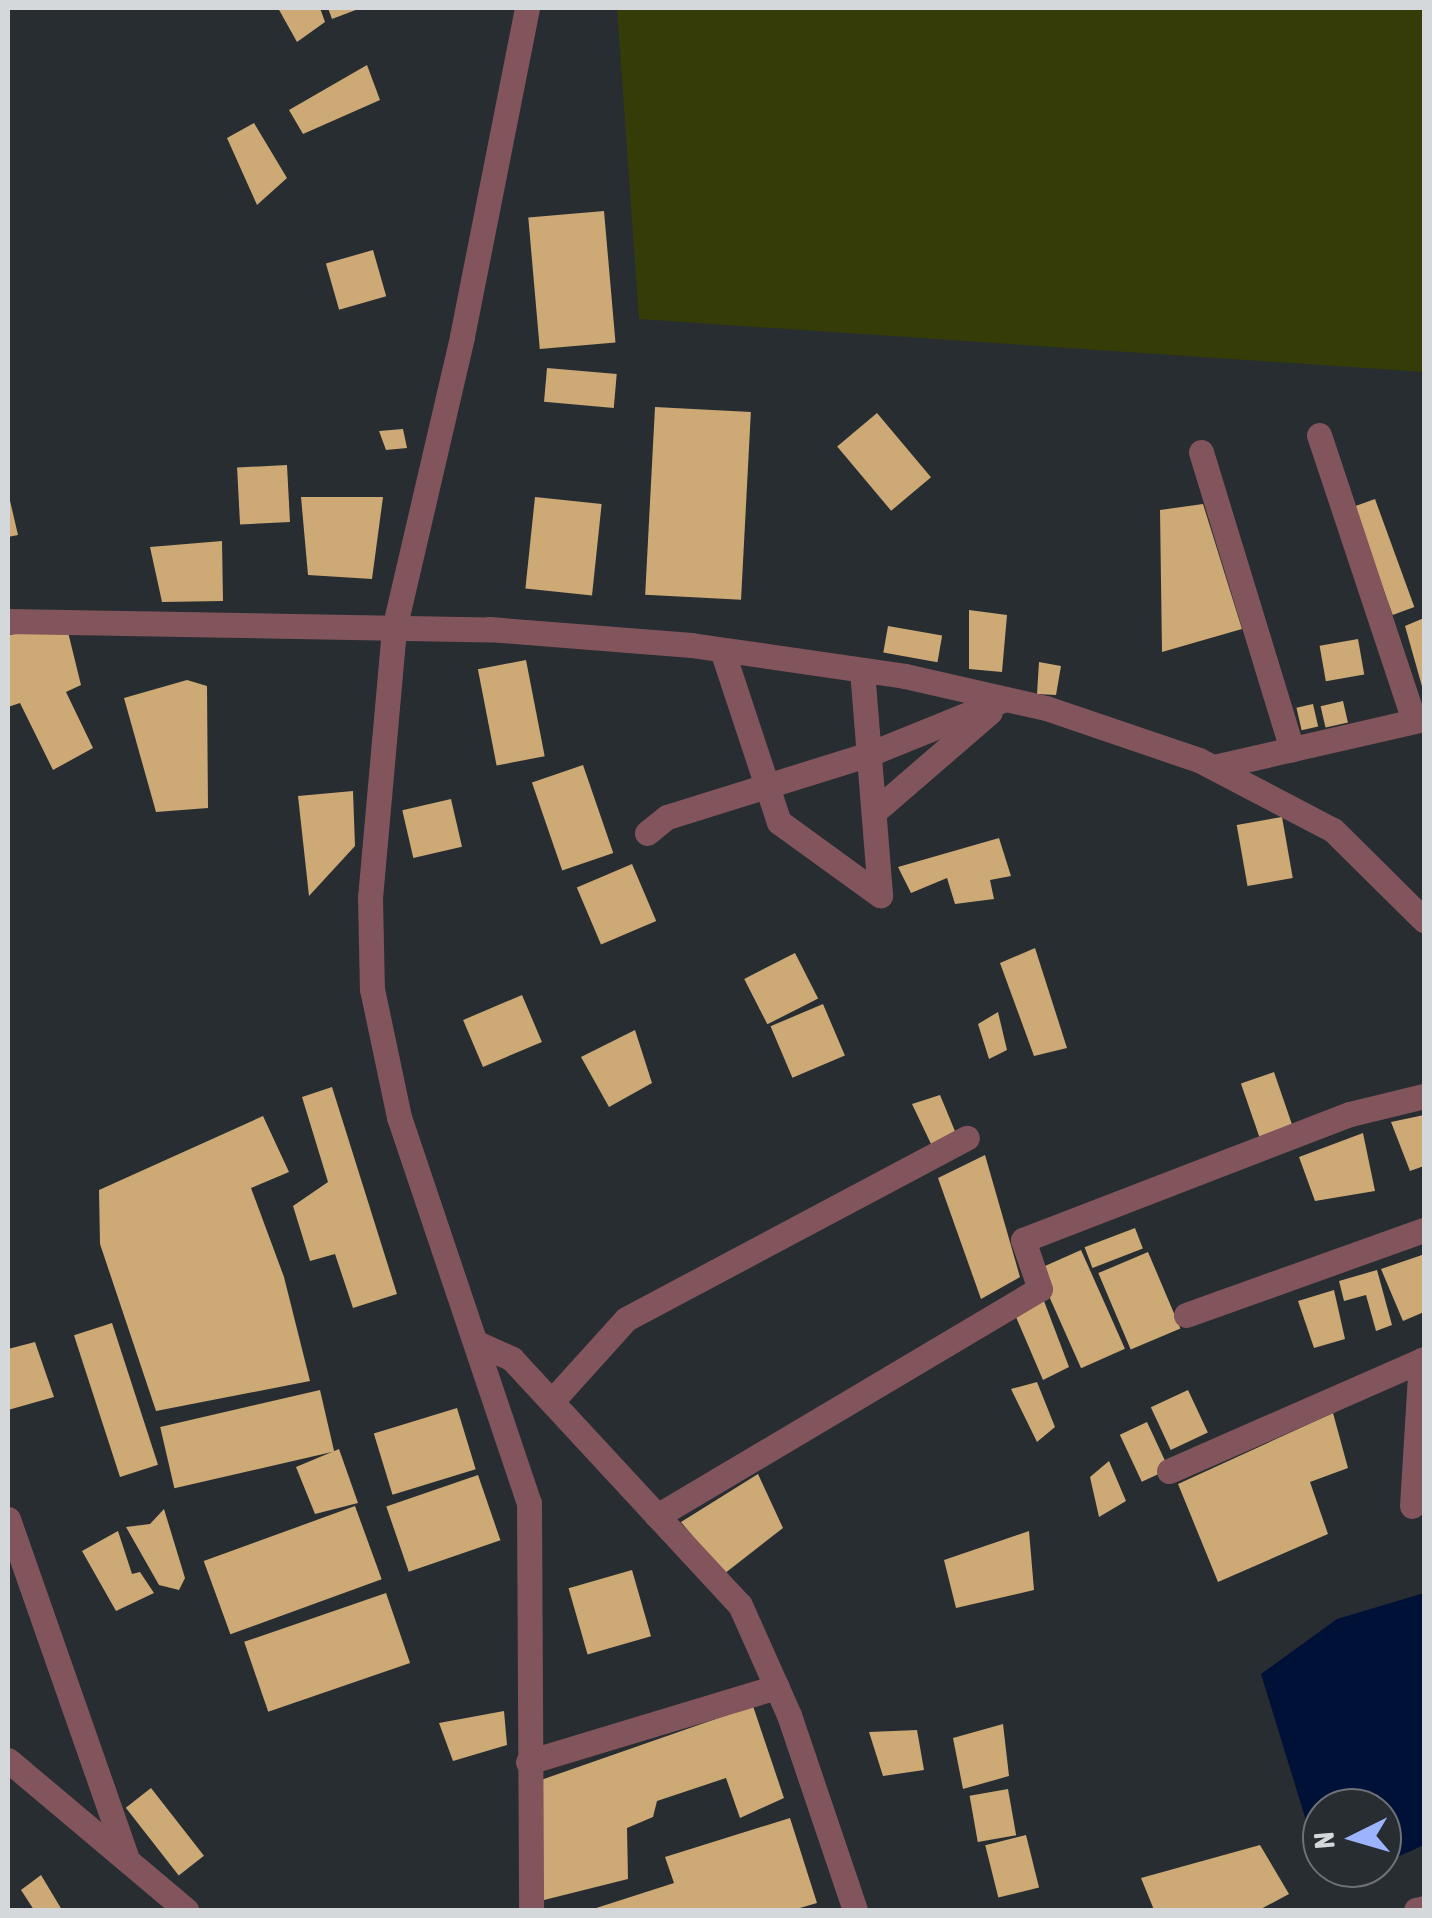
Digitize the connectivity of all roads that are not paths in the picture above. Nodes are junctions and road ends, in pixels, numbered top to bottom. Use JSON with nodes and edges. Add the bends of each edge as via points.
{"nodes":[{"id":1,"x":527,"y":8,"type":"edge"},
{"id":2,"x":1319,"y":435,"type":"dead end"},
{"id":3,"x":1201,"y":452,"type":"dead end"},
{"id":4,"x":8,"y":621,"type":"edge"},
{"id":5,"x":394,"y":630,"type":"junction"},
{"id":6,"x":722,"y":650,"type":"junction"},
{"id":7,"x":862,"y":670,"type":"junction"},
{"id":8,"x":1005,"y":698,"type":"junction"},
{"id":9,"x":1419,"y":720,"type":"edge"},
{"id":10,"x":1292,"y":749,"type":"junction"},
{"id":11,"x":869,"y":754,"type":"junction"},
{"id":12,"x":1214,"y":767,"type":"junction"},
{"id":13,"x":767,"y":785,"type":"junction"},
{"id":14,"x":874,"y":812,"type":"junction"},
{"id":15,"x":647,"y":833,"type":"dead end"},
{"id":16,"x":1424,"y":920,"type":"edge"},
{"id":17,"x":1424,"y":1096,"type":"edge"},
{"id":18,"x":967,"y":1138,"type":"dead end"},
{"id":19,"x":1424,"y":1230,"type":"edge"},
{"id":20,"x":1186,"y":1316,"type":"dead end"},
{"id":21,"x":480,"y":1344,"type":"junction"},
{"id":22,"x":1423,"y":1360,"type":"edge"},
{"id":23,"x":552,"y":1401,"type":"junction"},
{"id":24,"x":1169,"y":1472,"type":"dead end"},
{"id":25,"x":1412,"y":1506,"type":"dead end"},
{"id":26,"x":658,"y":1516,"type":"junction"},
{"id":27,"x":8,"y":1519,"type":"edge"},
{"id":28,"x":777,"y":1686,"type":"junction"},
{"id":29,"x":8,"y":1760,"type":"edge"},
{"id":30,"x":528,"y":1762,"type":"junction"},
{"id":31,"x":125,"y":1854,"type":"junction"},
{"id":32,"x":1424,"y":1908,"type":"edge"},
{"id":33,"x":186,"y":1910,"type":"edge"},
{"id":34,"x":532,"y":1910,"type":"edge"},
{"id":35,"x":854,"y":1910,"type":"edge"},
{"id":36,"x":1416,"y":1910,"type":"edge"}],
"edges":[{"from":1,"to":5,"type":"street","via":[[462,336]]},
{"from":2,"to":9,"type":"street"},
{"from":3,"to":10,"type":"street"},
{"from":4,"to":5,"type":"street"},
{"from":5,"to":6,"type":"street","via":[[490,629]]},
{"from":5,"to":21,"type":"street","via":[[370,897],[372,989],[422,1198]]},
{"from":6,"to":7,"type":"street"},
{"from":6,"to":13,"type":"street"},
{"from":7,"to":8,"type":"street"},
{"from":7,"to":11,"type":"street"},
{"from":8,"to":11,"type":"street"},
{"from":8,"to":12,"type":"street"},
{"from":8,"to":14,"type":"street"},
{"from":9,"to":10,"type":"street"},
{"from":10,"to":12,"type":"street"},
{"from":11,"to":13,"type":"street"},
{"from":11,"to":14,"type":"street"},
{"from":12,"to":16,"type":"street","via":[[1332,830]]},
{"from":13,"to":14,"type":"street","via":[[779,822],[880,895]]},
{"from":13,"to":15,"type":"street","via":[[666,817]]},
{"from":17,"to":26,"type":"street","via":[[1350,1114],[1024,1240],[1040,1289]]},
{"from":18,"to":23,"type":"street","via":[[626,1319]]},
{"from":19,"to":20,"type":"street"},
{"from":21,"to":23,"type":"street","via":[[512,1359]]},
{"from":21,"to":30,"type":"street","via":[[529,1503]]},
{"from":22,"to":24,"type":"street"},
{"from":22,"to":25,"type":"street"},
{"from":23,"to":26,"type":"street"},
{"from":26,"to":28,"type":"street","via":[[740,1604]]},
{"from":27,"to":31,"type":"street"},
{"from":28,"to":30,"type":"street"},
{"from":28,"to":35,"type":"street"},
{"from":29,"to":31,"type":"street"},
{"from":30,"to":34,"type":"street"},
{"from":31,"to":33,"type":"street"},
{"from":32,"to":36,"type":"street"}]}
